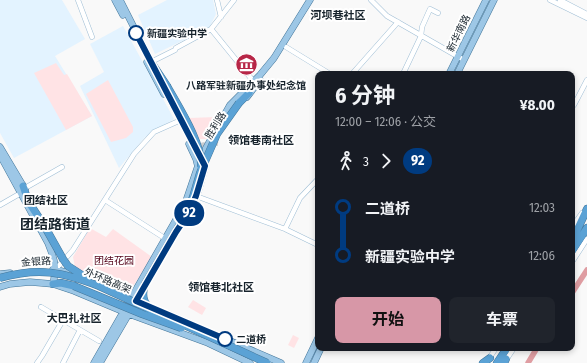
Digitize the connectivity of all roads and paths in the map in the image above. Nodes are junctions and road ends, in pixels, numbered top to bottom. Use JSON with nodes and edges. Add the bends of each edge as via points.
{"nodes":[{"id":1,"x":78,"y":0,"type":"edge"},
{"id":2,"x":115,"y":0,"type":"edge"},
{"id":3,"x":120,"y":0,"type":"edge"},
{"id":4,"x":217,"y":0,"type":"edge"},
{"id":5,"x":234,"y":0,"type":"edge"},
{"id":6,"x":310,"y":0,"type":"edge"},
{"id":7,"x":314,"y":0,"type":"edge"},
{"id":8,"x":371,"y":0,"type":"edge"},
{"id":9,"x":486,"y":0,"type":"edge"},
{"id":10,"x":494,"y":0,"type":"edge"},
{"id":11,"x":550,"y":0,"type":"edge"},
{"id":12,"x":560,"y":0,"type":"edge"},
{"id":13,"x":438,"y":13,"type":"dead end"},
{"id":14,"x":587,"y":14,"type":"edge"},
{"id":15,"x":221,"y":16,"type":"junction"},
{"id":16,"x":587,"y":18,"type":"edge"},
{"id":17,"x":398,"y":22,"type":"junction"},
{"id":18,"x":211,"y":29,"type":"junction"},
{"id":19,"x":421,"y":36,"type":"junction"},
{"id":20,"x":92,"y":37,"type":"dead end"},
{"id":21,"x":286,"y":47,"type":"junction"},
{"id":22,"x":458,"y":55,"type":"junction"},
{"id":23,"x":464,"y":60,"type":"junction"},
{"id":24,"x":151,"y":62,"type":"junction"},
{"id":25,"x":325,"y":71,"type":"edge"},
{"id":26,"x":355,"y":71,"type":"edge"},
{"id":27,"x":404,"y":71,"type":"edge"},
{"id":28,"x":450,"y":71,"type":"edge"},
{"id":29,"x":458,"y":71,"type":"edge"},
{"id":30,"x":587,"y":80,"type":"edge"},
{"id":31,"x":254,"y":82,"type":"junction"},
{"id":32,"x":249,"y":93,"type":"junction"},
{"id":33,"x":575,"y":103,"type":"edge"},
{"id":34,"x":179,"y":120,"type":"junction"},
{"id":35,"x":0,"y":147,"type":"edge"},
{"id":36,"x":0,"y":155,"type":"edge"},
{"id":37,"x":201,"y":157,"type":"junction"},
{"id":38,"x":205,"y":166,"type":"junction"},
{"id":39,"x":62,"y":167,"type":"dead end"},
{"id":40,"x":199,"y":170,"type":"junction"},
{"id":41,"x":315,"y":182,"type":"edge"},
{"id":42,"x":23,"y":189,"type":"junction"},
{"id":43,"x":196,"y":196,"type":"junction"},
{"id":44,"x":105,"y":200,"type":"junction"},
{"id":45,"x":0,"y":205,"type":"edge"},
{"id":46,"x":587,"y":208,"type":"edge"},
{"id":47,"x":587,"y":216,"type":"edge"},
{"id":48,"x":575,"y":223,"type":"edge"},
{"id":49,"x":285,"y":229,"type":"junction"},
{"id":50,"x":587,"y":230,"type":"edge"},
{"id":51,"x":575,"y":238,"type":"edge"},
{"id":52,"x":575,"y":238,"type":"edge"},
{"id":53,"x":166,"y":239,"type":"junction"},
{"id":54,"x":575,"y":239,"type":"edge"},
{"id":55,"x":587,"y":239,"type":"edge"},
{"id":56,"x":315,"y":244,"type":"edge"},
{"id":57,"x":575,"y":257,"type":"edge"},
{"id":58,"x":64,"y":260,"type":"junction"},
{"id":59,"x":56,"y":269,"type":"junction"},
{"id":60,"x":0,"y":274,"type":"edge"},
{"id":61,"x":73,"y":274,"type":"junction"},
{"id":62,"x":0,"y":278,"type":"edge"},
{"id":63,"x":0,"y":283,"type":"edge"},
{"id":64,"x":53,"y":284,"type":"junction"},
{"id":65,"x":0,"y":287,"type":"edge"},
{"id":66,"x":103,"y":288,"type":"junction"},
{"id":67,"x":134,"y":300,"type":"junction"},
{"id":68,"x":41,"y":307,"type":"dead end"},
{"id":69,"x":157,"y":312,"type":"junction"},
{"id":70,"x":127,"y":313,"type":"junction"},
{"id":71,"x":63,"y":320,"type":"junction"},
{"id":72,"x":181,"y":328,"type":"junction"},
{"id":73,"x":80,"y":330,"type":"junction"},
{"id":74,"x":98,"y":341,"type":"dead end"},
{"id":75,"x":315,"y":344,"type":"edge"},
{"id":76,"x":320,"y":351,"type":"edge"},
{"id":77,"x":494,"y":351,"type":"edge"},
{"id":78,"x":499,"y":351,"type":"edge"},
{"id":79,"x":505,"y":351,"type":"edge"},
{"id":80,"x":512,"y":351,"type":"edge"},
{"id":81,"x":488,"y":362,"type":"edge"},
{"id":82,"x":505,"y":362,"type":"edge"},
{"id":83,"x":37,"y":363,"type":"edge"},
{"id":84,"x":63,"y":363,"type":"edge"},
{"id":85,"x":94,"y":363,"type":"edge"},
{"id":86,"x":100,"y":363,"type":"edge"},
{"id":87,"x":250,"y":363,"type":"edge"},
{"id":88,"x":258,"y":363,"type":"edge"},
{"id":89,"x":267,"y":363,"type":"edge"},
{"id":90,"x":281,"y":363,"type":"edge"},
{"id":91,"x":306,"y":363,"type":"edge"},
{"id":92,"x":314,"y":363,"type":"edge"},
{"id":93,"x":497,"y":363,"type":"edge"}],
"edges":[{"from":1,"to":20,"type":"street"},
{"from":2,"to":34,"type":"main road"},
{"from":3,"to":24,"type":"main road"},
{"from":4,"to":15,"type":"street"},
{"from":5,"to":15,"type":"street"},
{"from":6,"to":31,"type":"main road","via":[[274,58]]},
{"from":7,"to":21,"type":"main road","name":"胜利路"},
{"from":8,"to":17,"type":"street","via":[[387,16]]},
{"from":9,"to":22,"type":"main road","name":"新华南路"},
{"from":10,"to":23,"type":"main road","name":"新华南路"},
{"from":11,"to":16,"type":"street"},
{"from":12,"to":14,"type":"street"},
{"from":13,"to":19,"type":"street","via":[[430,9]]},
{"from":15,"to":18,"type":"street"},
{"from":17,"to":19,"type":"street"},
{"from":17,"to":26,"type":"street"},
{"from":18,"to":24,"type":"street"},
{"from":18,"to":31,"type":"street"},
{"from":19,"to":22,"type":"street"},
{"from":19,"to":27,"type":"street"},
{"from":21,"to":25,"type":"street"},
{"from":21,"to":32,"type":"main road","name":"胜利路"},
{"from":22,"to":23,"type":"street"},
{"from":22,"to":28,"type":"main road","name":"新华南路"},
{"from":23,"to":29,"type":"main road","name":"新华南路"},
{"from":24,"to":34,"type":"main road"},
{"from":24,"to":40,"type":"highway","bridge":true,"via":[[167,86],[198,148],[201,160]]},
{"from":30,"to":33,"type":"street"},
{"from":31,"to":37,"type":"main road","via":[[230,105]]},
{"from":32,"to":38,"type":"main road","name":"胜利路","via":[[224,127]]},
{"from":32,"to":40,"type":"highway","bridge":true,"via":[[217,134]]},
{"from":34,"to":37,"type":"main road"},
{"from":34,"to":40,"type":"main road"},
{"from":34,"to":44,"type":"street","via":[[154,132],[134,154]]},
{"from":35,"to":42,"type":"main road"},
{"from":36,"to":42,"type":"main road"},
{"from":37,"to":38,"type":"main road"},
{"from":37,"to":40,"type":"main road"},
{"from":38,"to":43,"type":"main road","name":"胜利路"},
{"from":39,"to":42,"type":"street"},
{"from":40,"to":53,"type":"main road","via":[[185,204]]},
{"from":40,"to":69,"type":"highway","bridge":true,"via":[[186,214],[143,289],[144,301]]},
{"from":41,"to":49,"type":"street","via":[[300,198]]},
{"from":42,"to":45,"type":"street"},
{"from":42,"to":58,"type":"main road"},
{"from":42,"to":59,"type":"main road","via":[[54,257]]},
{"from":42,"to":66,"type":"highway","bridge":true,"via":[[68,266]]},
{"from":43,"to":49,"type":"street"},
{"from":43,"to":67,"type":"main road","name":"胜利路","via":[[184,222]]},
{"from":44,"to":53,"type":"street"},
{"from":44,"to":58,"type":"street"},
{"from":46,"to":48,"type":"street"},
{"from":46,"to":51,"type":"highway"},
{"from":47,"to":52,"type":"highway"},
{"from":49,"to":56,"type":"street"},
{"from":50,"to":54,"type":"highway"},
{"from":53,"to":67,"type":"main road"},
{"from":55,"to":57,"type":"street"},
{"from":58,"to":59,"type":"street"},
{"from":58,"to":61,"type":"main road"},
{"from":59,"to":60,"type":"main road","name":"金银路"},
{"from":59,"to":61,"type":"main road","name":"金银路"},
{"from":59,"to":64,"type":"main road"},
{"from":61,"to":67,"type":"main road","name":"金银路"},
{"from":62,"to":66,"type":"highway","name":"外环路高架","bridge":true,"via":[[46,272],[64,274]]},
{"from":63,"to":72,"type":"highway","name":"外环路高架","bridge":true,"via":[[30,276],[63,278],[102,291]]},
{"from":64,"to":65,"type":"main road","name":"金银路","via":[[30,282]]},
{"from":64,"to":70,"type":"main road","name":"金银路"},
{"from":64,"to":72,"type":"highway","bridge":true,"via":[[74,286]]},
{"from":66,"to":69,"type":"highway","name":"外环路高架","bridge":true},
{"from":67,"to":70,"type":"main road","name":"胜利路"},
{"from":67,"to":90,"type":"main road","name":"金银路"},
{"from":68,"to":71,"type":"street"},
{"from":69,"to":89,"type":"highway","name":"外环路高架","bridge":true},
{"from":70,"to":85,"type":"main road"},
{"from":70,"to":86,"type":"main road"},
{"from":70,"to":87,"type":"main road","name":"金银路","via":[[208,343]]},
{"from":71,"to":73,"type":"street"},
{"from":71,"to":83,"type":"street"},
{"from":72,"to":88,"type":"highway","name":"外环路高架"},
{"from":73,"to":74,"type":"street"},
{"from":73,"to":84,"type":"street"},
{"from":75,"to":91,"type":"main road"},
{"from":76,"to":92,"type":"main road"},
{"from":77,"to":81,"type":"street"},
{"from":78,"to":81,"type":"highway"},
{"from":79,"to":93,"type":"highway"},
{"from":80,"to":82,"type":"street"}]}
